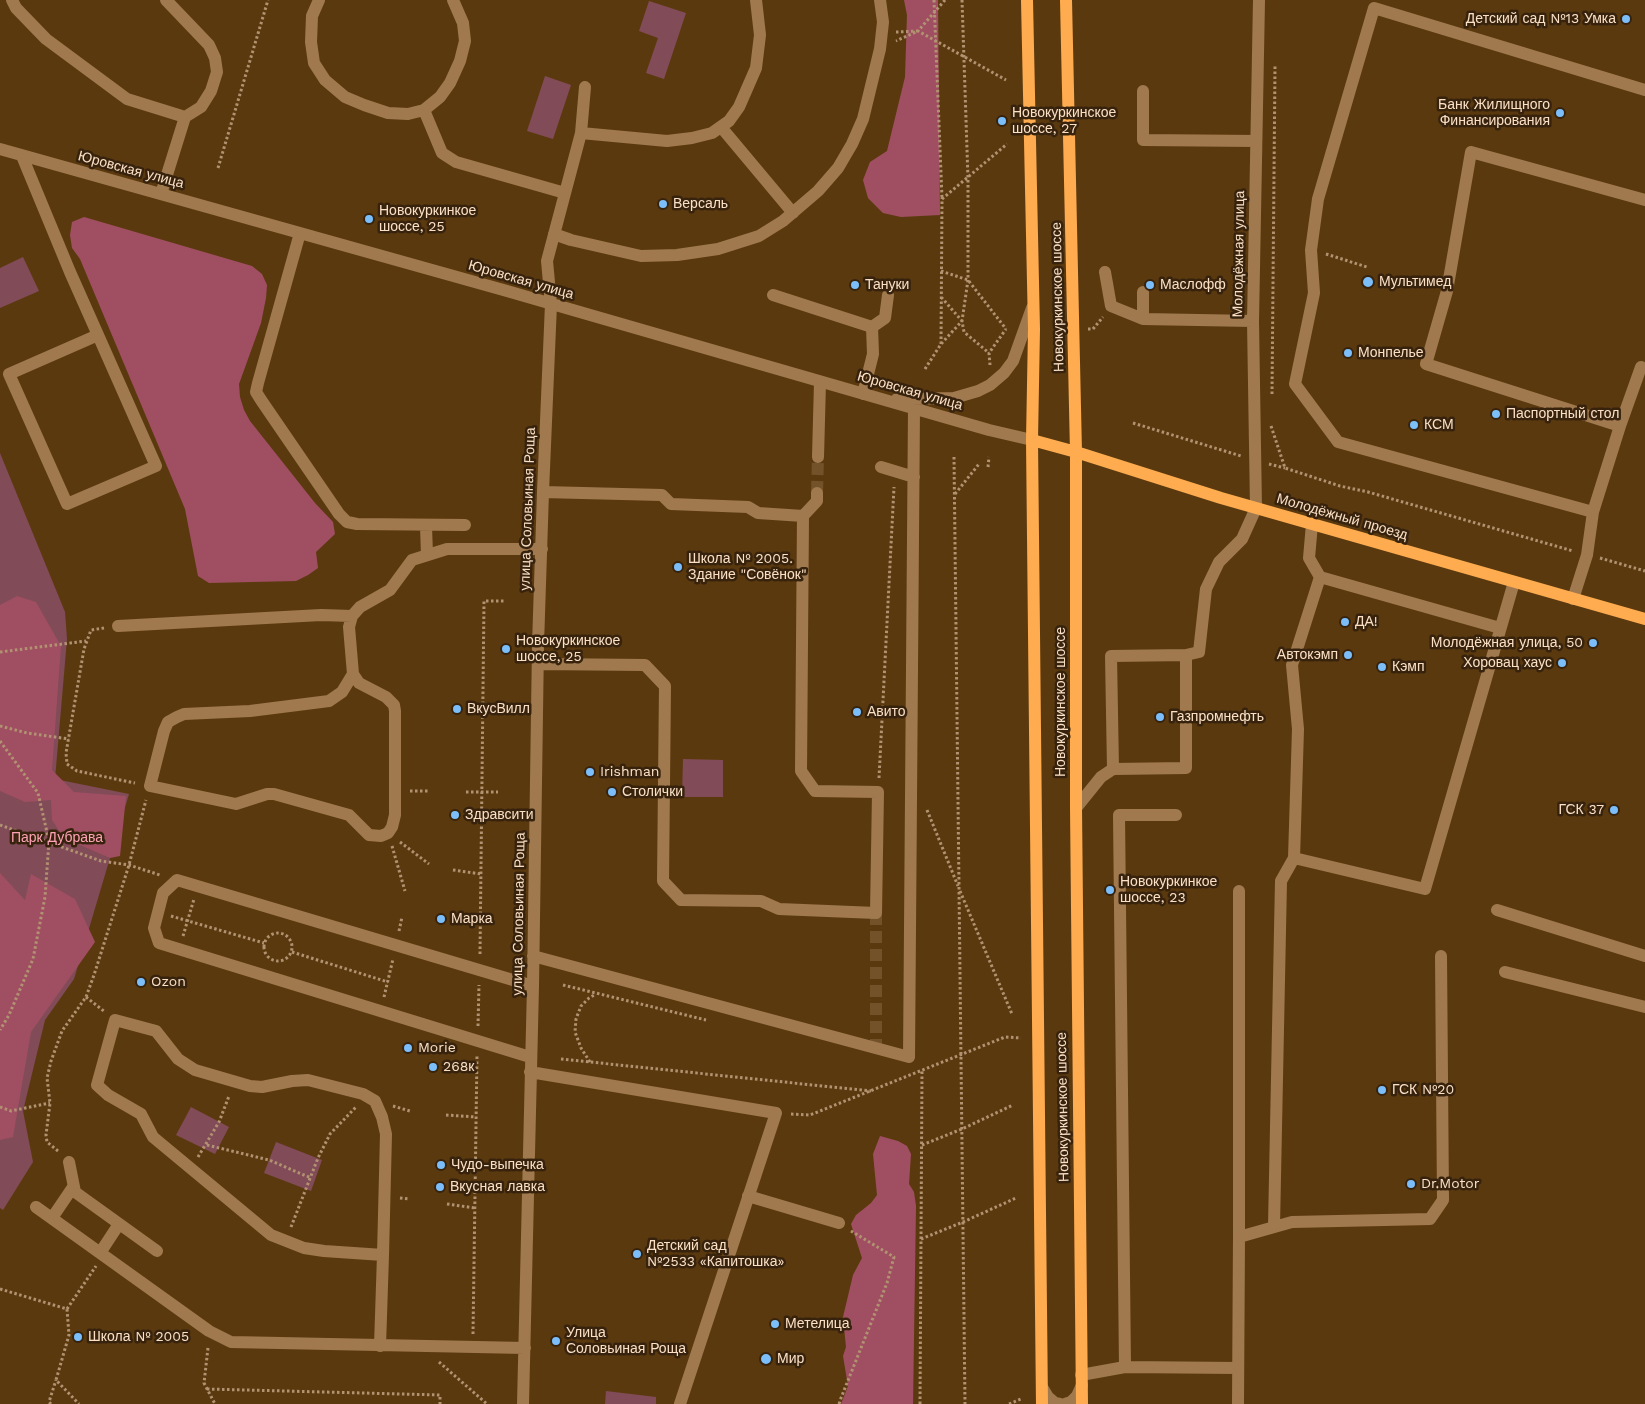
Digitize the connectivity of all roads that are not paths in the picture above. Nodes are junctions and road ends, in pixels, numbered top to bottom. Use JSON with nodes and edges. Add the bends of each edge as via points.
{"nodes":[{"id":1,"x":12,"y":0,"type":"edge"},
{"id":2,"x":166,"y":0,"type":"edge"},
{"id":3,"x":320,"y":0,"type":"edge"},
{"id":4,"x":453,"y":0,"type":"edge"},
{"id":5,"x":756,"y":0,"type":"edge"},
{"id":6,"x":880,"y":0,"type":"edge"},
{"id":7,"x":1027,"y":0,"type":"edge"},
{"id":8,"x":1066,"y":0,"type":"edge"},
{"id":9,"x":1259,"y":0,"type":"edge"},
{"id":10,"x":1374,"y":4,"type":"edge"},
{"id":11,"x":585,"y":87,"type":"dead end"},
{"id":12,"x":1645,"y":90,"type":"edge"},
{"id":13,"x":1143,"y":91,"type":"dead end"},
{"id":14,"x":424,"y":110,"type":"junction"},
{"id":15,"x":185,"y":117,"type":"junction"},
{"id":16,"x":721,"y":126,"type":"junction"},
{"id":17,"x":581,"y":133,"type":"junction"},
{"id":18,"x":1256,"y":141,"type":"junction"},
{"id":19,"x":0,"y":149,"type":"edge"},
{"id":20,"x":22,"y":156,"type":"junction"},
{"id":21,"x":565,"y":193,"type":"junction"},
{"id":22,"x":161,"y":194,"type":"junction"},
{"id":23,"x":1645,"y":200,"type":"edge"},
{"id":24,"x":794,"y":212,"type":"junction"},
{"id":25,"x":300,"y":233,"type":"junction"},
{"id":26,"x":554,"y":234,"type":"junction"},
{"id":27,"x":1106,"y":272,"type":"dead end"},
{"id":28,"x":1143,"y":292,"type":"dead end"},
{"id":29,"x":773,"y":295,"type":"dead end"},
{"id":30,"x":888,"y":295,"type":"dead end"},
{"id":31,"x":552,"y":304,"type":"junction"},
{"id":32,"x":1032,"y":308,"type":"junction"},
{"id":33,"x":1143,"y":319,"type":"junction"},
{"id":34,"x":1253,"y":321,"type":"junction"},
{"id":35,"x":872,"y":327,"type":"junction"},
{"id":36,"x":98,"y":335,"type":"junction"},
{"id":37,"x":1641,"y":367,"type":"dead end"},
{"id":38,"x":820,"y":382,"type":"junction"},
{"id":39,"x":863,"y":394,"type":"junction"},
{"id":40,"x":879,"y":398,"type":"junction"},
{"id":41,"x":914,"y":408,"type":"junction"},
{"id":42,"x":1620,"y":426,"type":"junction"},
{"id":43,"x":1032,"y":440,"type":"junction"},
{"id":44,"x":1076,"y":452,"type":"junction"},
{"id":45,"x":818,"y":457,"type":"tunnel mouth"},
{"id":46,"x":881,"y":468,"type":"dead end"},
{"id":47,"x":914,"y":477,"type":"junction"},
{"id":48,"x":543,"y":492,"type":"junction"},
{"id":49,"x":817,"y":493,"type":"tunnel mouth"},
{"id":50,"x":1256,"y":508,"type":"junction"},
{"id":51,"x":1593,"y":512,"type":"junction"},
{"id":52,"x":803,"y":516,"type":"junction"},
{"id":53,"x":1312,"y":524,"type":"junction"},
{"id":54,"x":465,"y":525,"type":"dead end"},
{"id":55,"x":426,"y":526,"type":"junction"},
{"id":56,"x":542,"y":549,"type":"junction"},
{"id":57,"x":427,"y":555,"type":"junction"},
{"id":58,"x":1320,"y":578,"type":"junction"},
{"id":59,"x":1514,"y":582,"type":"junction"},
{"id":60,"x":1573,"y":599,"type":"junction"},
{"id":61,"x":352,"y":616,"type":"junction"},
{"id":62,"x":1645,"y":619,"type":"edge"},
{"id":63,"x":118,"y":626,"type":"road end"},
{"id":64,"x":1500,"y":628,"type":"junction"},
{"id":65,"x":1186,"y":655,"type":"junction"},
{"id":66,"x":538,"y":664,"type":"junction"},
{"id":67,"x":353,"y":674,"type":"junction"},
{"id":68,"x":1113,"y":769,"type":"junction"},
{"id":69,"x":1076,"y":808,"type":"junction"},
{"id":70,"x":1176,"y":815,"type":"dead end"},
{"id":71,"x":1294,"y":858,"type":"junction"},
{"id":72,"x":1239,"y":892,"type":"dead end"},
{"id":73,"x":1497,"y":910,"type":"dead end"},
{"id":74,"x":533,"y":956,"type":"junction"},
{"id":75,"x":1441,"y":956,"type":"dead end"},
{"id":76,"x":1645,"y":956,"type":"edge"},
{"id":77,"x":1505,"y":972,"type":"dead end"},
{"id":78,"x":533,"y":986,"type":"junction"},
{"id":79,"x":1645,"y":1007,"type":"edge"},
{"id":80,"x":530,"y":1056,"type":"junction"},
{"id":81,"x":530,"y":1072,"type":"junction"},
{"id":82,"x":69,"y":1162,"type":"road end"},
{"id":83,"x":73,"y":1187,"type":"junction"},
{"id":84,"x":748,"y":1196,"type":"junction"},
{"id":85,"x":36,"y":1207,"type":"dead end"},
{"id":86,"x":52,"y":1218,"type":"junction"},
{"id":87,"x":839,"y":1223,"type":"road end"},
{"id":88,"x":119,"y":1224,"type":"junction"},
{"id":89,"x":1274,"y":1226,"type":"junction"},
{"id":90,"x":1239,"y":1236,"type":"junction"},
{"id":91,"x":157,"y":1251,"type":"dead end"},
{"id":92,"x":102,"y":1254,"type":"junction"},
{"id":93,"x":383,"y":1254,"type":"junction"},
{"id":94,"x":380,"y":1346,"type":"junction"},
{"id":95,"x":525,"y":1348,"type":"junction"},
{"id":96,"x":1125,"y":1366,"type":"junction"},
{"id":97,"x":1238,"y":1368,"type":"junction"},
{"id":98,"x":1081,"y":1380,"type":"junction"},
{"id":99,"x":1042,"y":1387,"type":"junction"},
{"id":100,"x":523,"y":1404,"type":"edge"},
{"id":101,"x":680,"y":1404,"type":"edge"},
{"id":102,"x":1042,"y":1404,"type":"edge"},
{"id":103,"x":1060,"y":1404,"type":"edge"},
{"id":104,"x":1065,"y":1404,"type":"edge"},
{"id":105,"x":1082,"y":1404,"type":"edge"},
{"id":106,"x":1238,"y":1404,"type":"edge"}],
"edges":[{"from":1,"to":15,"type":"street","via":[[46,39],[127,99]]},
{"from":2,"to":15,"type":"street","via":[[209,46],[218,72],[200,107]]},
{"from":3,"to":14,"type":"street","via":[[312,16],[311,42],[314,63],[325,80],[345,97],[364,106],[388,113],[408,114]]},
{"from":4,"to":14,"type":"street","via":[[463,23],[465,42],[460,61],[440,97]]},
{"from":5,"to":16,"type":"street","via":[[760,35],[756,68],[739,107]]},
{"from":6,"to":24,"type":"street","via":[[883,22],[880,49],[863,119],[838,168]]},
{"from":7,"to":32,"type":"main road","name":"Новокуркинское шоссе"},
{"from":8,"to":44,"type":"main road","name":"Новокуркинское шоссе"},
{"from":9,"to":18,"type":"street","name":"Молодёжная улица"},
{"from":10,"to":12,"type":"street"},
{"from":10,"to":51,"type":"street","via":[[1318,199],[1311,250],[1314,293],[1295,384],[1338,442]]},
{"from":11,"to":17,"type":"street","name":"улица Соловьиная Роща"},
{"from":13,"to":18,"type":"street","via":[[1143,140]]},
{"from":14,"to":21,"type":"street","via":[[442,153],[456,162]]},
{"from":15,"to":22,"type":"street"},
{"from":16,"to":17,"type":"street","via":[[712,133],[667,142]]},
{"from":16,"to":24,"type":"street"},
{"from":17,"to":21,"type":"street","name":"улица Соловьиная Роща"},
{"from":18,"to":34,"type":"street","name":"Молодёжная улица"},
{"from":19,"to":20,"type":"street","name":"Юровская улица"},
{"from":20,"to":22,"type":"street","name":"Юровская улица"},
{"from":20,"to":36,"type":"street"},
{"from":21,"to":26,"type":"street","name":"улица Соловьиная Роща"},
{"from":22,"to":25,"type":"street","name":"Юровская улица"},
{"from":23,"to":42,"type":"street","via":[[1471,152],[1448,291],[1426,364]]},
{"from":24,"to":26,"type":"street","via":[[759,236],[677,256],[641,256]]},
{"from":25,"to":31,"type":"street","name":"Юровская улица"},
{"from":25,"to":55,"type":"street","via":[[256,392],[347,522]]},
{"from":26,"to":31,"type":"street","name":"улица Соловьиная Роща","via":[[547,261]]},
{"from":27,"to":33,"type":"street","via":[[1110,306]]},
{"from":28,"to":33,"type":"street"},
{"from":29,"to":35,"type":"street"},
{"from":30,"to":35,"type":"street","via":[[885,318]]},
{"from":31,"to":38,"type":"street","name":"Юровская улица"},
{"from":31,"to":48,"type":"street","name":"улица Соловьиная Роща"},
{"from":32,"to":40,"type":"street","via":[[1013,361],[990,385],[954,398]]},
{"from":32,"to":43,"type":"main road","name":"Новокуркинское шоссе"},
{"from":33,"to":34,"type":"street"},
{"from":34,"to":50,"type":"street","name":"Молодёжная улица"},
{"from":35,"to":39,"type":"street","via":[[873,354]]},
{"from":36,"to":36,"type":"street","via":[[156,466],[67,504],[10,374]]},
{"from":37,"to":42,"type":"street"},
{"from":38,"to":39,"type":"street","name":"Юровская улица"},
{"from":38,"to":45,"type":"street"},
{"from":39,"to":40,"type":"street","name":"Юровская улица"},
{"from":40,"to":41,"type":"street","name":"Юровская улица"},
{"from":41,"to":43,"type":"street","name":"Юровская улица"},
{"from":41,"to":47,"type":"street"},
{"from":42,"to":51,"type":"street"},
{"from":43,"to":44,"type":"main road","name":"Молодёжный проезд"},
{"from":43,"to":99,"type":"main road","name":"Новокуркинское шоссе"},
{"from":44,"to":50,"type":"main road","name":"Молодёжный проезд"},
{"from":44,"to":69,"type":"main road","name":"Новокуркинское шоссе"},
{"from":46,"to":47,"type":"street"},
{"from":47,"to":74,"type":"street","via":[[909,1057]]},
{"from":48,"to":52,"type":"street","via":[[662,495],[671,504],[748,507],[758,513]]},
{"from":48,"to":56,"type":"street","name":"улица Соловьиная Роща"},
{"from":49,"to":52,"type":"street","via":[[817,501]]},
{"from":50,"to":53,"type":"main road","name":"Молодёжный проезд"},
{"from":50,"to":65,"type":"street","via":[[1242,539],[1219,562],[1206,589],[1199,652]]},
{"from":51,"to":60,"type":"street","via":[[1587,555]]},
{"from":52,"to":66,"type":"street","via":[[801,771],[815,791],[878,792],[876,913],[779,909],[761,901],[681,900],[663,881],[666,686],[645,665]]},
{"from":53,"to":58,"type":"street","via":[[1309,558]]},
{"from":53,"to":59,"type":"main road","name":"Молодёжный проезд"},
{"from":54,"to":55,"type":"street"},
{"from":55,"to":57,"type":"street"},
{"from":56,"to":57,"type":"street","via":[[447,549]]},
{"from":56,"to":66,"type":"street","name":"улица Соловьиная Роща"},
{"from":57,"to":61,"type":"street","via":[[412,560],[390,590],[360,607]]},
{"from":58,"to":64,"type":"street"},
{"from":58,"to":71,"type":"street","via":[[1292,665],[1298,728]]},
{"from":59,"to":60,"type":"main road","name":"Молодёжный проезд"},
{"from":59,"to":64,"type":"street"},
{"from":60,"to":62,"type":"main road","name":"Молодёжный проезд"},
{"from":61,"to":63,"type":"street"},
{"from":61,"to":67,"type":"street","via":[[349,627]]},
{"from":64,"to":71,"type":"street","via":[[1425,889]]},
{"from":65,"to":68,"type":"street","via":[[1186,768]]},
{"from":65,"to":68,"type":"street","via":[[1111,656]]},
{"from":66,"to":74,"type":"street","name":"улица Соловьиная Роща"},
{"from":67,"to":67,"type":"street","via":[[359,683],[394,704],[395,815],[388,833],[369,835],[349,815],[274,794],[236,804],[150,786],[168,722],[184,714],[250,711],[329,701],[342,692]]},
{"from":68,"to":69,"type":"street","via":[[1100,777]]},
{"from":69,"to":98,"type":"main road","name":"Новокуркинское шоссе"},
{"from":70,"to":96,"type":"street","via":[[1119,815]]},
{"from":71,"to":89,"type":"street","via":[[1281,881]]},
{"from":72,"to":90,"type":"street"},
{"from":73,"to":76,"type":"street"},
{"from":74,"to":78,"type":"street","name":"улица Соловьиная Роща"},
{"from":75,"to":89,"type":"street","via":[[1443,1200],[1430,1219],[1292,1222]]},
{"from":77,"to":79,"type":"street"},
{"from":78,"to":80,"type":"street","name":"улица Соловьиная Роща"},
{"from":78,"to":80,"type":"street","via":[[177,880],[163,894],[154,928],[159,943]]},
{"from":80,"to":81,"type":"street","name":"улица Соловьиная Роща"},
{"from":81,"to":84,"type":"street","via":[[776,1113]]},
{"from":81,"to":95,"type":"street","name":"улица Соловьиная Роща"},
{"from":82,"to":83,"type":"street"},
{"from":83,"to":86,"type":"street"},
{"from":83,"to":88,"type":"street","via":[[75,1192]]},
{"from":84,"to":87,"type":"street"},
{"from":84,"to":101,"type":"street"},
{"from":85,"to":86,"type":"street"},
{"from":86,"to":92,"type":"street"},
{"from":88,"to":91,"type":"street"},
{"from":88,"to":92,"type":"street"},
{"from":89,"to":90,"type":"street"},
{"from":90,"to":97,"type":"street"},
{"from":92,"to":94,"type":"street","via":[[210,1331],[231,1342]]},
{"from":93,"to":93,"type":"street","via":[[304,1248],[271,1235],[153,1137],[141,1114],[97,1085],[115,1020],[156,1031],[178,1059],[195,1070],[250,1086],[308,1080],[375,1101],[386,1134]]},
{"from":93,"to":94,"type":"street"},
{"from":94,"to":95,"type":"street"},
{"from":95,"to":100,"type":"street","name":"улица Соловьиная Роща"},
{"from":96,"to":97,"type":"street"},
{"from":96,"to":98,"type":"street"},
{"from":97,"to":106,"type":"street"},
{"from":98,"to":104,"type":"street","via":[[1077,1396]]},
{"from":98,"to":105,"type":"main road","name":"Новокуркинское шоссе"},
{"from":99,"to":102,"type":"main road","name":"Новокуркинское шоссе"},
{"from":99,"to":103,"type":"street","via":[[1048,1397]]}]}
